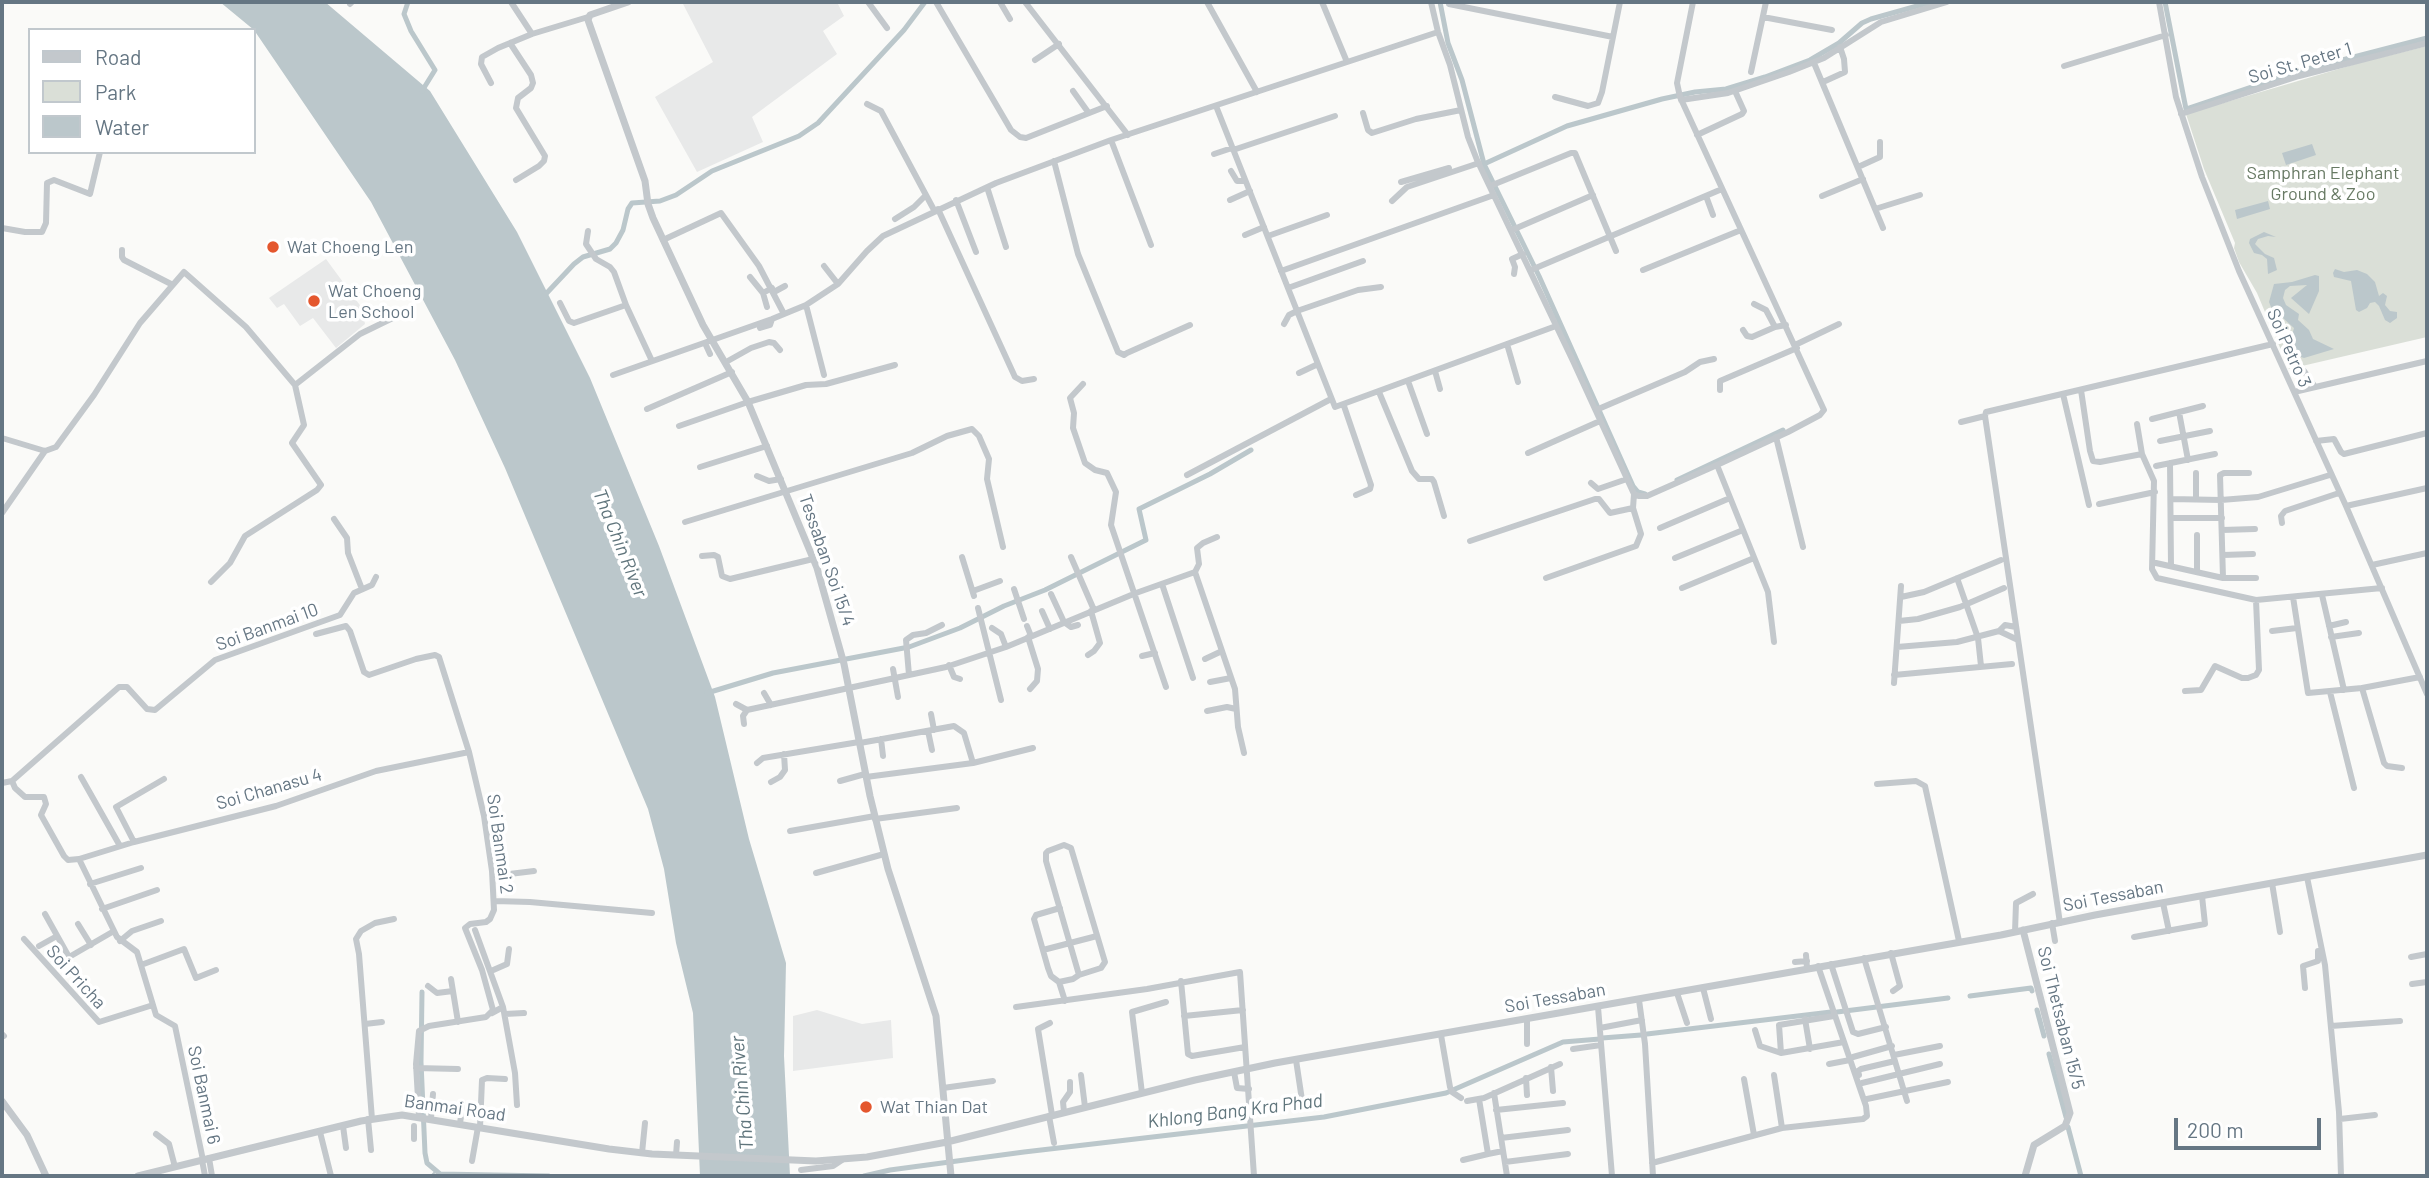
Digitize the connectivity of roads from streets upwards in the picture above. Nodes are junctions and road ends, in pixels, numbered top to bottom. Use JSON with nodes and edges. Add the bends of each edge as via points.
{"nodes":[{"id":1,"x":511,"y":2,"type":"edge"},
{"id":2,"x":628,"y":2,"type":"edge"},
{"id":3,"x":868,"y":2,"type":"edge"},
{"id":4,"x":936,"y":2,"type":"edge"},
{"id":5,"x":1000,"y":2,"type":"edge"},
{"id":6,"x":1025,"y":2,"type":"edge"},
{"id":7,"x":1207,"y":2,"type":"edge"},
{"id":8,"x":1322,"y":2,"type":"edge"},
{"id":9,"x":1431,"y":2,"type":"edge"},
{"id":10,"x":1620,"y":2,"type":"edge"},
{"id":11,"x":1693,"y":2,"type":"edge"},
{"id":12,"x":1766,"y":2,"type":"edge"},
{"id":13,"x":1947,"y":2,"type":"edge"},
{"id":14,"x":2159,"y":2,"type":"edge"},
{"id":15,"x":1449,"y":4,"type":"dead end"},
{"id":16,"x":588,"y":17,"type":"junction"},
{"id":17,"x":1763,"y":17,"type":"junction"},
{"id":18,"x":1010,"y":19,"type":"dead end"},
{"id":19,"x":887,"y":27,"type":"dead end"},
{"id":20,"x":1832,"y":30,"type":"dead end"},
{"id":21,"x":1438,"y":32,"type":"junction"},
{"id":22,"x":533,"y":34,"type":"junction"},
{"id":23,"x":2166,"y":35,"type":"junction"},
{"id":24,"x":1613,"y":37,"type":"junction"},
{"id":25,"x":510,"y":43,"type":"junction"},
{"id":26,"x":2427,"y":43,"type":"edge"},
{"id":27,"x":1059,"y":44,"type":"junction"},
{"id":28,"x":1840,"y":47,"type":"junction"},
{"id":29,"x":1035,"y":60,"type":"dead end"},
{"id":30,"x":1347,"y":62,"type":"junction"},
{"id":31,"x":1814,"y":63,"type":"junction"},
{"id":32,"x":2064,"y":66,"type":"dead end"},
{"id":33,"x":1751,"y":72,"type":"dead end"},
{"id":34,"x":1823,"y":82,"type":"junction"},
{"id":35,"x":491,"y":83,"type":"dead end"},
{"id":36,"x":1073,"y":91,"type":"dead end"},
{"id":37,"x":1735,"y":91,"type":"junction"},
{"id":38,"x":1257,"y":92,"type":"junction"},
{"id":39,"x":1555,"y":97,"type":"dead end"},
{"id":40,"x":1681,"y":99,"type":"junction"},
{"id":41,"x":867,"y":104,"type":"dead end"},
{"id":42,"x":1107,"y":106,"type":"junction"},
{"id":43,"x":1216,"y":106,"type":"junction"},
{"id":44,"x":1461,"y":110,"type":"junction"},
{"id":45,"x":1088,"y":112,"type":"junction"},
{"id":46,"x":1363,"y":113,"type":"dead end"},
{"id":47,"x":2181,"y":114,"type":"junction"},
{"id":48,"x":1335,"y":116,"type":"dead end"},
{"id":49,"x":1128,"y":135,"type":"junction"},
{"id":50,"x":1697,"y":135,"type":"junction"},
{"id":51,"x":1111,"y":141,"type":"junction"},
{"id":52,"x":1880,"y":142,"type":"dead end"},
{"id":53,"x":1233,"y":149,"type":"junction"},
{"id":54,"x":100,"y":154,"type":"edge"},
{"id":55,"x":1214,"y":154,"type":"dead end"},
{"id":56,"x":1054,"y":161,"type":"junction"},
{"id":57,"x":1478,"y":162,"type":"junction"},
{"id":58,"x":1858,"y":167,"type":"junction"},
{"id":59,"x":1231,"y":171,"type":"dead end"},
{"id":60,"x":1863,"y":179,"type":"junction"},
{"id":61,"x":516,"y":180,"type":"dead end"},
{"id":62,"x":1245,"y":181,"type":"junction"},
{"id":63,"x":1401,"y":182,"type":"dead end"},
{"id":64,"x":1494,"y":184,"type":"junction"},
{"id":65,"x":987,"y":187,"type":"junction"},
{"id":66,"x":1722,"y":189,"type":"junction"},
{"id":67,"x":1250,"y":191,"type":"junction"},
{"id":68,"x":926,"y":195,"type":"junction"},
{"id":69,"x":1494,"y":195,"type":"junction"},
{"id":70,"x":1593,"y":195,"type":"junction"},
{"id":71,"x":1920,"y":195,"type":"dead end"},
{"id":72,"x":1706,"y":196,"type":"junction"},
{"id":73,"x":1822,"y":196,"type":"dead end"},
{"id":74,"x":956,"y":200,"type":"junction"},
{"id":75,"x":1230,"y":200,"type":"dead end"},
{"id":76,"x":1392,"y":201,"type":"dead end"},
{"id":77,"x":936,"y":209,"type":"junction"},
{"id":78,"x":1875,"y":209,"type":"junction"},
{"id":79,"x":1327,"y":215,"type":"dead end"},
{"id":80,"x":1713,"y":215,"type":"dead end"},
{"id":81,"x":895,"y":219,"type":"dead end"},
{"id":82,"x":1264,"y":227,"type":"junction"},
{"id":83,"x":2,"y":228,"type":"edge"},
{"id":84,"x":1883,"y":228,"type":"dead end"},
{"id":85,"x":1516,"y":229,"type":"junction"},
{"id":86,"x":1741,"y":230,"type":"junction"},
{"id":87,"x":588,"y":231,"type":"dead end"},
{"id":88,"x":1245,"y":235,"type":"dead end"},
{"id":89,"x":1268,"y":236,"type":"junction"},
{"id":90,"x":1610,"y":236,"type":"junction"},
{"id":91,"x":663,"y":240,"type":"junction"},
{"id":92,"x":1152,"y":245,"type":"dead end"},
{"id":93,"x":1006,"y":247,"type":"dead end"},
{"id":94,"x":122,"y":250,"type":"dead end"},
{"id":95,"x":1616,"y":251,"type":"dead end"},
{"id":96,"x":976,"y":252,"type":"dead end"},
{"id":97,"x":1523,"y":254,"type":"junction"},
{"id":98,"x":1363,"y":261,"type":"dead end"},
{"id":99,"x":824,"y":266,"type":"dead end"},
{"id":100,"x":1531,"y":270,"type":"junction"},
{"id":101,"x":1643,"y":270,"type":"dead end"},
{"id":102,"x":1281,"y":271,"type":"junction"},
{"id":103,"x":1514,"y":274,"type":"dead end"},
{"id":104,"x":750,"y":277,"type":"dead end"},
{"id":105,"x":838,"y":284,"type":"junction"},
{"id":106,"x":173,"y":285,"type":"junction"},
{"id":107,"x":785,"y":286,"type":"dead end"},
{"id":108,"x":1381,"y":287,"type":"dead end"},
{"id":109,"x":1288,"y":289,"type":"junction"},
{"id":110,"x":773,"y":290,"type":"junction"},
{"id":111,"x":763,"y":293,"type":"junction"},
{"id":112,"x":560,"y":303,"type":"dead end"},
{"id":113,"x":1754,"y":304,"type":"dead end"},
{"id":114,"x":626,"y":305,"type":"junction"},
{"id":115,"x":806,"y":305,"type":"junction"},
{"id":116,"x":767,"y":307,"type":"dead end"},
{"id":117,"x":1297,"y":311,"type":"junction"},
{"id":118,"x":401,"y":314,"type":"dead end"},
{"id":119,"x":784,"y":314,"type":"junction"},
{"id":120,"x":772,"y":319,"type":"junction"},
{"id":121,"x":1284,"y":324,"type":"dead end"},
{"id":122,"x":1839,"y":324,"type":"dead end"},
{"id":123,"x":1190,"y":325,"type":"dead end"},
{"id":124,"x":1786,"y":325,"type":"junction"},
{"id":125,"x":1556,"y":326,"type":"junction"},
{"id":126,"x":1775,"y":327,"type":"junction"},
{"id":127,"x":760,"y":328,"type":"dead end"},
{"id":128,"x":1743,"y":330,"type":"dead end"},
{"id":129,"x":708,"y":342,"type":"junction"},
{"id":130,"x":1507,"y":344,"type":"junction"},
{"id":131,"x":2273,"y":344,"type":"junction"},
{"id":132,"x":1796,"y":346,"type":"junction"},
{"id":133,"x":780,"y":350,"type":"dead end"},
{"id":134,"x":710,"y":354,"type":"dead end"},
{"id":135,"x":1714,"y":359,"type":"dead end"},
{"id":136,"x":2427,"y":360,"type":"edge"},
{"id":137,"x":652,"y":361,"type":"junction"},
{"id":138,"x":726,"y":362,"type":"junction"},
{"id":139,"x":1318,"y":364,"type":"junction"},
{"id":140,"x":895,"y":365,"type":"dead end"},
{"id":141,"x":1435,"y":371,"type":"junction"},
{"id":142,"x":2304,"y":371,"type":"dead end"},
{"id":143,"x":732,"y":372,"type":"junction"},
{"id":144,"x":1299,"y":373,"type":"dead end"},
{"id":145,"x":613,"y":375,"type":"dead end"},
{"id":146,"x":824,"y":375,"type":"dead end"},
{"id":147,"x":1034,"y":379,"type":"dead end"},
{"id":148,"x":1408,"y":381,"type":"junction"},
{"id":149,"x":1518,"y":382,"type":"dead end"},
{"id":150,"x":1083,"y":384,"type":"dead end"},
{"id":151,"x":295,"y":385,"type":"junction"},
{"id":152,"x":2315,"y":387,"type":"junction"},
{"id":153,"x":1440,"y":389,"type":"dead end"},
{"id":154,"x":1720,"y":390,"type":"dead end"},
{"id":155,"x":2081,"y":390,"type":"junction"},
{"id":156,"x":1379,"y":392,"type":"junction"},
{"id":157,"x":2294,"y":392,"type":"junction"},
{"id":158,"x":2063,"y":394,"type":"junction"},
{"id":159,"x":748,"y":402,"type":"junction"},
{"id":160,"x":1333,"y":404,"type":"junction"},
{"id":161,"x":1344,"y":406,"type":"junction"},
{"id":162,"x":2203,"y":406,"type":"dead end"},
{"id":163,"x":647,"y":409,"type":"dead end"},
{"id":164,"x":1599,"y":409,"type":"junction"},
{"id":165,"x":2179,"y":412,"type":"junction"},
{"id":166,"x":1985,"y":416,"type":"junction"},
{"id":167,"x":2152,"y":419,"type":"dead end"},
{"id":168,"x":1600,"y":421,"type":"junction"},
{"id":169,"x":1961,"y":422,"type":"dead end"},
{"id":170,"x":2137,"y":424,"type":"dead end"},
{"id":171,"x":679,"y":426,"type":"dead end"},
{"id":172,"x":2210,"y":431,"type":"dead end"},
{"id":173,"x":2427,"y":433,"type":"edge"},
{"id":174,"x":1427,"y":434,"type":"dead end"},
{"id":175,"x":2183,"y":436,"type":"junction"},
{"id":176,"x":1776,"y":437,"type":"junction"},
{"id":177,"x":2,"y":438,"type":"edge"},
{"id":178,"x":2316,"y":441,"type":"junction"},
{"id":179,"x":2160,"y":442,"type":"dead end"},
{"id":180,"x":767,"y":446,"type":"junction"},
{"id":181,"x":45,"y":451,"type":"junction"},
{"id":182,"x":1528,"y":453,"type":"dead end"},
{"id":183,"x":2142,"y":454,"type":"junction"},
{"id":184,"x":2215,"y":454,"type":"dead end"},
{"id":185,"x":2188,"y":460,"type":"junction"},
{"id":186,"x":2170,"y":463,"type":"junction"},
{"id":187,"x":1717,"y":465,"type":"junction"},
{"id":188,"x":2156,"y":466,"type":"dead end"},
{"id":189,"x":700,"y":467,"type":"dead end"},
{"id":190,"x":2196,"y":473,"type":"dead end"},
{"id":191,"x":2249,"y":473,"type":"dead end"},
{"id":192,"x":1187,"y":475,"type":"dead end"},
{"id":193,"x":2330,"y":475,"type":"junction"},
{"id":194,"x":757,"y":476,"type":"dead end"},
{"id":195,"x":781,"y":479,"type":"junction"},
{"id":196,"x":1627,"y":479,"type":"junction"},
{"id":197,"x":1591,"y":483,"type":"dead end"},
{"id":198,"x":2427,"y":488,"type":"edge"},
{"id":199,"x":786,"y":490,"type":"junction"},
{"id":200,"x":2155,"y":492,"type":"junction"},
{"id":201,"x":2339,"y":493,"type":"junction"},
{"id":202,"x":1633,"y":494,"type":"junction"},
{"id":203,"x":1356,"y":495,"type":"dead end"},
{"id":204,"x":1730,"y":498,"type":"junction"},
{"id":205,"x":2171,"y":499,"type":"junction"},
{"id":206,"x":2196,"y":499,"type":"junction"},
{"id":207,"x":2221,"y":500,"type":"junction"},
{"id":208,"x":2099,"y":504,"type":"dead end"},
{"id":209,"x":2089,"y":505,"type":"dead end"},
{"id":210,"x":2346,"y":506,"type":"junction"},
{"id":211,"x":1633,"y":508,"type":"junction"},
{"id":212,"x":2,"y":513,"type":"edge"},
{"id":213,"x":1444,"y":516,"type":"dead end"},
{"id":214,"x":2171,"y":518,"type":"junction"},
{"id":215,"x":2222,"y":518,"type":"junction"},
{"id":216,"x":334,"y":519,"type":"dead end"},
{"id":217,"x":685,"y":522,"type":"dead end"},
{"id":218,"x":2282,"y":523,"type":"dead end"},
{"id":219,"x":1660,"y":528,"type":"dead end"},
{"id":220,"x":2255,"y":529,"type":"dead end"},
{"id":221,"x":1743,"y":530,"type":"junction"},
{"id":222,"x":2222,"y":530,"type":"junction"},
{"id":223,"x":2197,"y":535,"type":"dead end"},
{"id":224,"x":1217,"y":537,"type":"dead end"},
{"id":225,"x":1470,"y":541,"type":"dead end"},
{"id":226,"x":1003,"y":547,"type":"dead end"},
{"id":227,"x":1803,"y":547,"type":"dead end"},
{"id":228,"x":2427,"y":553,"type":"edge"},
{"id":229,"x":2253,"y":554,"type":"dead end"},
{"id":230,"x":2223,"y":555,"type":"junction"},
{"id":231,"x":702,"y":556,"type":"dead end"},
{"id":232,"x":962,"y":557,"type":"dead end"},
{"id":233,"x":1071,"y":557,"type":"dead end"},
{"id":234,"x":1675,"y":558,"type":"dead end"},
{"id":235,"x":1754,"y":558,"type":"junction"},
{"id":236,"x":813,"y":559,"type":"junction"},
{"id":237,"x":2001,"y":560,"type":"dead end"},
{"id":238,"x":2156,"y":562,"type":"dead end"},
{"id":239,"x":2372,"y":565,"type":"junction"},
{"id":240,"x":2171,"y":566,"type":"junction"},
{"id":241,"x":1195,"y":572,"type":"junction"},
{"id":242,"x":2197,"y":572,"type":"junction"},
{"id":243,"x":376,"y":577,"type":"dead end"},
{"id":244,"x":1546,"y":578,"type":"dead end"},
{"id":245,"x":1957,"y":578,"type":"junction"},
{"id":246,"x":2223,"y":578,"type":"junction"},
{"id":247,"x":2256,"y":578,"type":"dead end"},
{"id":248,"x":1000,"y":581,"type":"dead end"},
{"id":249,"x":211,"y":582,"type":"dead end"},
{"id":250,"x":1162,"y":584,"type":"junction"},
{"id":251,"x":1901,"y":586,"type":"dead end"},
{"id":252,"x":1682,"y":588,"type":"dead end"},
{"id":253,"x":2004,"y":588,"type":"dead end"},
{"id":254,"x":362,"y":589,"type":"junction"},
{"id":255,"x":2382,"y":589,"type":"junction"},
{"id":256,"x":1136,"y":593,"type":"junction"},
{"id":257,"x":1051,"y":594,"type":"dead end"},
{"id":258,"x":1016,"y":595,"type":"dead end"},
{"id":259,"x":2322,"y":595,"type":"junction"},
{"id":260,"x":1901,"y":597,"type":"junction"},
{"id":261,"x":2293,"y":597,"type":"junction"},
{"id":262,"x":2256,"y":600,"type":"junction"},
{"id":263,"x":1966,"y":605,"type":"junction"},
{"id":264,"x":1042,"y":611,"type":"dead end"},
{"id":265,"x":1092,"y":611,"type":"junction"},
{"id":266,"x":979,"y":613,"type":"dead end"},
{"id":267,"x":1899,"y":621,"type":"junction"},
{"id":268,"x":1064,"y":622,"type":"junction"},
{"id":269,"x":2346,"y":622,"type":"dead end"},
{"id":270,"x":942,"y":625,"type":"dead end"},
{"id":271,"x":1078,"y":625,"type":"dead end"},
{"id":272,"x":2329,"y":626,"type":"junction"},
{"id":273,"x":2016,"y":627,"type":"junction"},
{"id":274,"x":992,"y":628,"type":"dead end"},
{"id":275,"x":1050,"y":628,"type":"junction"},
{"id":276,"x":2297,"y":628,"type":"junction"},
{"id":277,"x":1999,"y":631,"type":"junction"},
{"id":278,"x":2272,"y":631,"type":"dead end"},
{"id":279,"x":2359,"y":633,"type":"dead end"},
{"id":280,"x":316,"y":634,"type":"dead end"},
{"id":281,"x":1030,"y":637,"type":"junction"},
{"id":282,"x":2331,"y":637,"type":"junction"},
{"id":283,"x":1978,"y":638,"type":"junction"},
{"id":284,"x":2018,"y":640,"type":"junction"},
{"id":285,"x":1774,"y":642,"type":"dead end"},
{"id":286,"x":1006,"y":647,"type":"junction"},
{"id":287,"x":1896,"y":647,"type":"junction"},
{"id":288,"x":1222,"y":651,"type":"junction"},
{"id":289,"x":990,"y":653,"type":"junction"},
{"id":290,"x":1155,"y":653,"type":"junction"},
{"id":291,"x":1088,"y":655,"type":"dead end"},
{"id":292,"x":1142,"y":656,"type":"dead end"},
{"id":293,"x":1205,"y":659,"type":"dead end"},
{"id":294,"x":2012,"y":664,"type":"dead end"},
{"id":295,"x":949,"y":665,"type":"junction"},
{"id":296,"x":1981,"y":666,"type":"junction"},
{"id":297,"x":893,"y":669,"type":"dead end"},
{"id":298,"x":2427,"y":672,"type":"edge"},
{"id":299,"x":1894,"y":674,"type":"junction"},
{"id":300,"x":2419,"y":675,"type":"junction"},
{"id":301,"x":909,"y":676,"type":"junction"},
{"id":302,"x":1193,"y":678,"type":"dead end"},
{"id":303,"x":1231,"y":678,"type":"junction"},
{"id":304,"x":894,"y":679,"type":"junction"},
{"id":305,"x":960,"y":679,"type":"dead end"},
{"id":306,"x":2400,"y":681,"type":"junction"},
{"id":307,"x":1209,"y":682,"type":"dead end"},
{"id":308,"x":1894,"y":683,"type":"dead end"},
{"id":309,"x":1166,"y":687,"type":"dead end"},
{"id":310,"x":1031,"y":688,"type":"dead end"},
{"id":311,"x":2362,"y":688,"type":"junction"},
{"id":312,"x":849,"y":689,"type":"junction"},
{"id":313,"x":2344,"y":690,"type":"junction"},
{"id":314,"x":2185,"y":691,"type":"dead end"},
{"id":315,"x":2403,"y":691,"type":"dead end"},
{"id":316,"x":2330,"y":692,"type":"junction"},
{"id":317,"x":764,"y":693,"type":"dead end"},
{"id":318,"x":2427,"y":694,"type":"edge"},
{"id":319,"x":898,"y":697,"type":"dead end"},
{"id":320,"x":1001,"y":700,"type":"dead end"},
{"id":321,"x":736,"y":704,"type":"dead end"},
{"id":322,"x":771,"y":705,"type":"junction"},
{"id":323,"x":1236,"y":709,"type":"junction"},
{"id":324,"x":747,"y":710,"type":"junction"},
{"id":325,"x":1207,"y":711,"type":"dead end"},
{"id":326,"x":931,"y":713,"type":"dead end"},
{"id":327,"x":744,"y":724,"type":"dead end"},
{"id":328,"x":931,"y":730,"type":"junction"},
{"id":329,"x":881,"y":740,"type":"junction"},
{"id":330,"x":860,"y":743,"type":"junction"},
{"id":331,"x":1033,"y":748,"type":"dead end"},
{"id":332,"x":932,"y":750,"type":"dead end"},
{"id":333,"x":469,"y":752,"type":"junction"},
{"id":334,"x":1244,"y":752,"type":"dead end"},
{"id":335,"x":784,"y":754,"type":"junction"},
{"id":336,"x":883,"y":756,"type":"dead end"},
{"id":337,"x":972,"y":763,"type":"junction"},
{"id":338,"x":757,"y":764,"type":"dead end"},
{"id":339,"x":2402,"y":768,"type":"dead end"},
{"id":340,"x":866,"y":775,"type":"junction"},
{"id":341,"x":80,"y":777,"type":"dead end"},
{"id":342,"x":164,"y":779,"type":"dead end"},
{"id":343,"x":12,"y":781,"type":"junction"},
{"id":344,"x":840,"y":781,"type":"dead end"},
{"id":345,"x":771,"y":782,"type":"dead end"},
{"id":346,"x":2,"y":783,"type":"edge"},
{"id":347,"x":1877,"y":784,"type":"dead end"},
{"id":348,"x":2354,"y":788,"type":"dead end"},
{"id":349,"x":957,"y":808,"type":"dead end"},
{"id":350,"x":875,"y":818,"type":"junction"},
{"id":351,"x":790,"y":831,"type":"dead end"},
{"id":352,"x":134,"y":842,"type":"junction"},
{"id":353,"x":120,"y":846,"type":"junction"},
{"id":354,"x":884,"y":854,"type":"junction"},
{"id":355,"x":2427,"y":855,"type":"edge"},
{"id":356,"x":79,"y":859,"type":"junction"},
{"id":357,"x":141,"y":868,"type":"dead end"},
{"id":358,"x":534,"y":871,"type":"dead end"},
{"id":359,"x":816,"y":873,"type":"dead end"},
{"id":360,"x":493,"y":876,"type":"junction"},
{"id":361,"x":2305,"y":877,"type":"junction"},
{"id":362,"x":2272,"y":883,"type":"junction"},
{"id":363,"x":90,"y":884,"type":"junction"},
{"id":364,"x":157,"y":890,"type":"dead end"},
{"id":365,"x":2033,"y":894,"type":"dead end"},
{"id":366,"x":2202,"y":895,"type":"junction"},
{"id":367,"x":495,"y":901,"type":"junction"},
{"id":368,"x":2163,"y":903,"type":"junction"},
{"id":369,"x":1059,"y":908,"type":"junction"},
{"id":370,"x":102,"y":909,"type":"junction"},
{"id":371,"x":652,"y":913,"type":"dead end"},
{"id":372,"x":46,"y":914,"type":"dead end"},
{"id":373,"x":394,"y":919,"type":"dead end"},
{"id":374,"x":161,"y":921,"type":"dead end"},
{"id":375,"x":2056,"y":923,"type":"junction"},
{"id":376,"x":78,"y":924,"type":"dead end"},
{"id":377,"x":475,"y":930,"type":"dead end"},
{"id":378,"x":114,"y":931,"type":"junction"},
{"id":379,"x":2019,"y":931,"type":"junction"},
{"id":380,"x":2169,"y":931,"type":"junction"},
{"id":381,"x":2280,"y":932,"type":"dead end"},
{"id":382,"x":57,"y":936,"type":"junction"},
{"id":383,"x":1097,"y":936,"type":"junction"},
{"id":384,"x":2134,"y":937,"type":"dead end"},
{"id":385,"x":24,"y":939,"type":"dead end"},
{"id":386,"x":120,"y":941,"type":"junction"},
{"id":387,"x":1959,"y":942,"type":"junction"},
{"id":388,"x":2055,"y":942,"type":"dead end"},
{"id":389,"x":1070,"y":944,"type":"junction"},
{"id":390,"x":91,"y":945,"type":"junction"},
{"id":391,"x":39,"y":946,"type":"dead end"},
{"id":392,"x":509,"y":949,"type":"dead end"},
{"id":393,"x":1043,"y":950,"type":"junction"},
{"id":394,"x":1891,"y":953,"type":"junction"},
{"id":395,"x":2427,"y":954,"type":"edge"},
{"id":396,"x":69,"y":957,"type":"junction"},
{"id":397,"x":2411,"y":957,"type":"dead end"},
{"id":398,"x":1864,"y":958,"type":"junction"},
{"id":399,"x":1807,"y":961,"type":"junction"},
{"id":400,"x":1795,"y":962,"type":"dead end"},
{"id":401,"x":57,"y":964,"type":"dead end"},
{"id":402,"x":1831,"y":964,"type":"junction"},
{"id":403,"x":141,"y":965,"type":"junction"},
{"id":404,"x":1818,"y":966,"type":"junction"},
{"id":405,"x":216,"y":970,"type":"dead end"},
{"id":406,"x":491,"y":971,"type":"junction"},
{"id":407,"x":1079,"y":975,"type":"junction"},
{"id":408,"x":451,"y":979,"type":"dead end"},
{"id":409,"x":1181,"y":981,"type":"junction"},
{"id":410,"x":1059,"y":982,"type":"junction"},
{"id":411,"x":2427,"y":982,"type":"edge"},
{"id":412,"x":2412,"y":984,"type":"dead end"},
{"id":413,"x":428,"y":986,"type":"dead end"},
{"id":414,"x":1703,"y":988,"type":"junction"},
{"id":415,"x":2305,"y":988,"type":"dead end"},
{"id":416,"x":453,"y":991,"type":"junction"},
{"id":417,"x":1893,"y":991,"type":"dead end"},
{"id":418,"x":1677,"y":993,"type":"junction"},
{"id":419,"x":1639,"y":1000,"type":"junction"},
{"id":420,"x":1065,"y":1001,"type":"junction"},
{"id":421,"x":1166,"y":1002,"type":"dead end"},
{"id":422,"x":153,"y":1005,"type":"junction"},
{"id":423,"x":1598,"y":1006,"type":"junction"},
{"id":424,"x":1016,"y":1007,"type":"dead end"},
{"id":425,"x":504,"y":1010,"type":"junction"},
{"id":426,"x":1243,"y":1010,"type":"junction"},
{"id":427,"x":492,"y":1013,"type":"junction"},
{"id":428,"x":524,"y":1013,"type":"dead end"},
{"id":429,"x":1184,"y":1016,"type":"junction"},
{"id":430,"x":1834,"y":1016,"type":"junction"},
{"id":431,"x":1527,"y":1018,"type":"junction"},
{"id":432,"x":1711,"y":1019,"type":"dead end"},
{"id":433,"x":1805,"y":1019,"type":"junction"},
{"id":434,"x":1642,"y":1020,"type":"junction"},
{"id":435,"x":2400,"y":1021,"type":"dead end"},
{"id":436,"x":382,"y":1022,"type":"dead end"},
{"id":437,"x":458,"y":1022,"type":"junction"},
{"id":438,"x":1050,"y":1023,"type":"dead end"},
{"id":439,"x":1687,"y":1023,"type":"dead end"},
{"id":440,"x":365,"y":1024,"type":"junction"},
{"id":441,"x":2331,"y":1026,"type":"junction"},
{"id":442,"x":1886,"y":1027,"type":"junction"},
{"id":443,"x":1600,"y":1028,"type":"junction"},
{"id":444,"x":1755,"y":1030,"type":"dead end"},
{"id":445,"x":1441,"y":1035,"type":"junction"},
{"id":446,"x":1527,"y":1044,"type":"dead end"},
{"id":447,"x":1846,"y":1044,"type":"junction"},
{"id":448,"x":1601,"y":1045,"type":"junction"},
{"id":449,"x":1892,"y":1046,"type":"junction"},
{"id":450,"x":1940,"y":1046,"type":"dead end"},
{"id":451,"x":1245,"y":1047,"type":"junction"},
{"id":452,"x":1573,"y":1049,"type":"dead end"},
{"id":453,"x":1810,"y":1049,"type":"junction"},
{"id":454,"x":1781,"y":1053,"type":"junction"},
{"id":455,"x":1895,"y":1058,"type":"junction"},
{"id":456,"x":1296,"y":1060,"type":"junction"},
{"id":457,"x":1853,"y":1060,"type":"junction"},
{"id":458,"x":1940,"y":1063,"type":"dead end"},
{"id":459,"x":1560,"y":1064,"type":"dead end"},
{"id":460,"x":1829,"y":1064,"type":"dead end"},
{"id":461,"x":1551,"y":1067,"type":"junction"},
{"id":462,"x":416,"y":1069,"type":"junction"},
{"id":463,"x":458,"y":1069,"type":"dead end"},
{"id":464,"x":1247,"y":1069,"type":"junction"},
{"id":465,"x":1234,"y":1072,"type":"junction"},
{"id":466,"x":1900,"y":1073,"type":"junction"},
{"id":467,"x":1081,"y":1075,"type":"dead end"},
{"id":468,"x":1774,"y":1075,"type":"dead end"},
{"id":469,"x":1526,"y":1078,"type":"junction"},
{"id":470,"x":505,"y":1079,"type":"dead end"},
{"id":471,"x":1744,"y":1079,"type":"dead end"},
{"id":472,"x":993,"y":1081,"type":"dead end"},
{"id":473,"x":1070,"y":1082,"type":"dead end"},
{"id":474,"x":1948,"y":1082,"type":"dead end"},
{"id":475,"x":1862,"y":1083,"type":"junction"},
{"id":476,"x":943,"y":1088,"type":"junction"},
{"id":477,"x":1249,"y":1089,"type":"junction"},
{"id":478,"x":1904,"y":1090,"type":"junction"},
{"id":479,"x":1553,"y":1091,"type":"dead end"},
{"id":480,"x":1142,"y":1093,"type":"junction"},
{"id":481,"x":1494,"y":1093,"type":"junction"},
{"id":482,"x":433,"y":1094,"type":"dead end"},
{"id":483,"x":1527,"y":1095,"type":"dead end"},
{"id":484,"x":1479,"y":1099,"type":"junction"},
{"id":485,"x":1867,"y":1099,"type":"junction"},
{"id":486,"x":1302,"y":1100,"type":"dead end"},
{"id":487,"x":1907,"y":1101,"type":"dead end"},
{"id":488,"x":2,"y":1102,"type":"edge"},
{"id":489,"x":1563,"y":1103,"type":"dead end"},
{"id":490,"x":463,"y":1104,"type":"dead end"},
{"id":491,"x":517,"y":1105,"type":"dead end"},
{"id":492,"x":1085,"y":1107,"type":"junction"},
{"id":493,"x":1496,"y":1110,"type":"junction"},
{"id":494,"x":1871,"y":1111,"type":"dead end"},
{"id":495,"x":1064,"y":1112,"type":"junction"},
{"id":496,"x":1050,"y":1115,"type":"junction"},
{"id":497,"x":2375,"y":1115,"type":"dead end"},
{"id":498,"x":431,"y":1118,"type":"junction"},
{"id":499,"x":370,"y":1119,"type":"junction"},
{"id":500,"x":2340,"y":1119,"type":"junction"},
{"id":501,"x":415,"y":1120,"type":"junction"},
{"id":502,"x":460,"y":1123,"type":"junction"},
{"id":503,"x":645,"y":1123,"type":"dead end"},
{"id":504,"x":342,"y":1126,"type":"junction"},
{"id":505,"x":479,"y":1127,"type":"junction"},
{"id":506,"x":1782,"y":1128,"type":"junction"},
{"id":507,"x":1568,"y":1130,"type":"dead end"},
{"id":508,"x":320,"y":1132,"type":"junction"},
{"id":509,"x":156,"y":1134,"type":"dead end"},
{"id":510,"x":1754,"y":1135,"type":"junction"},
{"id":511,"x":1501,"y":1138,"type":"junction"},
{"id":512,"x":414,"y":1139,"type":"dead end"},
{"id":513,"x":677,"y":1142,"type":"dead end"},
{"id":514,"x":947,"y":1142,"type":"junction"},
{"id":515,"x":1054,"y":1143,"type":"dead end"},
{"id":516,"x":346,"y":1148,"type":"dead end"},
{"id":517,"x":371,"y":1150,"type":"dead end"},
{"id":518,"x":1503,"y":1151,"type":"junction"},
{"id":519,"x":642,"y":1153,"type":"junction"},
{"id":520,"x":1488,"y":1154,"type":"junction"},
{"id":521,"x":1568,"y":1154,"type":"dead end"},
{"id":522,"x":676,"y":1156,"type":"junction"},
{"id":523,"x":689,"y":1156,"type":"joint"},
{"id":524,"x":205,"y":1159,"type":"junction"},
{"id":525,"x":842,"y":1160,"type":"junction"},
{"id":526,"x":1464,"y":1160,"type":"dead end"},
{"id":527,"x":472,"y":1161,"type":"dead end"},
{"id":528,"x":1505,"y":1162,"type":"junction"},
{"id":529,"x":1652,"y":1163,"type":"junction"},
{"id":530,"x":174,"y":1170,"type":"edge"},
{"id":531,"x":801,"y":1170,"type":"dead end"},
{"id":532,"x":46,"y":1176,"type":"edge"},
{"id":533,"x":141,"y":1176,"type":"edge"},
{"id":534,"x":205,"y":1176,"type":"edge"},
{"id":535,"x":212,"y":1176,"type":"edge"},
{"id":536,"x":331,"y":1176,"type":"edge"},
{"id":537,"x":951,"y":1176,"type":"edge"},
{"id":538,"x":1254,"y":1176,"type":"edge"},
{"id":539,"x":1507,"y":1176,"type":"edge"},
{"id":540,"x":1612,"y":1176,"type":"edge"},
{"id":541,"x":1653,"y":1176,"type":"edge"},
{"id":542,"x":2025,"y":1176,"type":"edge"},
{"id":543,"x":2341,"y":1176,"type":"edge"}],
"edges":[{"from":1,"to":22,"type":"street"},
{"from":2,"to":16,"type":"street"},
{"from":3,"to":19,"type":"street"},
{"from":4,"to":45,"type":"street","via":[[1016,135],[1026,138]]},
{"from":5,"to":18,"type":"street"},
{"from":6,"to":27,"type":"street"},
{"from":7,"to":38,"type":"street"},
{"from":8,"to":30,"type":"street"},
{"from":9,"to":21,"type":"street"},
{"from":10,"to":24,"type":"street"},
{"from":11,"to":40,"type":"street","via":[[1677,88]]},
{"from":12,"to":17,"type":"street"},
{"from":13,"to":28,"type":"street","via":[[1881,22]]},
{"from":14,"to":23,"type":"street","name":"Soi Petro 3"},
{"from":15,"to":24,"type":"street"},
{"from":16,"to":22,"type":"street"},
{"from":16,"to":91,"type":"street","name":"Tessaban Soi 15/4"},
{"from":17,"to":20,"type":"street"},
{"from":17,"to":33,"type":"street"},
{"from":21,"to":30,"type":"street"},
{"from":21,"to":44,"type":"street"},
{"from":22,"to":25,"type":"street"},
{"from":23,"to":32,"type":"street"},
{"from":23,"to":47,"type":"street","name":"Soi Petro 3"},
{"from":24,"to":39,"type":"street","via":[[1598,103],[1588,106]]},
{"from":25,"to":35,"type":"street","via":[[480,61]]},
{"from":25,"to":61,"type":"street","via":[[533,83],[518,98],[516,108],[545,156],[539,166]]},
{"from":26,"to":47,"type":"street","name":"Soi St. Peter 1","via":[[2299,76]]},
{"from":27,"to":29,"type":"street"},
{"from":27,"to":42,"type":"street"},
{"from":28,"to":31,"type":"street"},
{"from":28,"to":34,"type":"street","via":[[1844,72]]},
{"from":30,"to":38,"type":"street"},
{"from":31,"to":34,"type":"street"},
{"from":31,"to":37,"type":"street"},
{"from":34,"to":58,"type":"street"},
{"from":36,"to":45,"type":"street"},
{"from":37,"to":40,"type":"street"},
{"from":37,"to":50,"type":"street","via":[[1744,112]]},
{"from":38,"to":43,"type":"street"},
{"from":40,"to":50,"type":"street"},
{"from":41,"to":68,"type":"street","via":[[881,111]]},
{"from":42,"to":45,"type":"street"},
{"from":42,"to":49,"type":"street"},
{"from":43,"to":49,"type":"street"},
{"from":43,"to":53,"type":"street"},
{"from":44,"to":46,"type":"street","via":[[1371,133]]},
{"from":44,"to":57,"type":"street"},
{"from":47,"to":131,"type":"street","name":"Soi Petro 3","via":[[2238,268]]},
{"from":48,"to":53,"type":"street"},
{"from":49,"to":51,"type":"street"},
{"from":50,"to":66,"type":"street"},
{"from":51,"to":56,"type":"street"},
{"from":51,"to":92,"type":"street"},
{"from":52,"to":58,"type":"street","via":[[1880,156]]},
{"from":53,"to":55,"type":"street"},
{"from":53,"to":62,"type":"street"},
{"from":54,"to":83,"type":"street","via":[[90,194],[54,180],[47,183],[42,232]]},
{"from":56,"to":65,"type":"street"},
{"from":56,"to":123,"type":"street","via":[[1078,254],[1118,352],[1124,355]]},
{"from":57,"to":63,"type":"street"},
{"from":57,"to":64,"type":"street"},
{"from":57,"to":76,"type":"street","via":[[1407,187]]},
{"from":58,"to":60,"type":"street"},
{"from":59,"to":62,"type":"street","via":[[1237,181]]},
{"from":60,"to":73,"type":"street"},
{"from":60,"to":78,"type":"street"},
{"from":62,"to":67,"type":"street"},
{"from":64,"to":69,"type":"street"},
{"from":64,"to":70,"type":"street","via":[[1573,152]]},
{"from":65,"to":74,"type":"street"},
{"from":65,"to":93,"type":"street"},
{"from":66,"to":72,"type":"street"},
{"from":66,"to":86,"type":"street"},
{"from":67,"to":75,"type":"street"},
{"from":67,"to":82,"type":"street"},
{"from":68,"to":77,"type":"street"},
{"from":68,"to":81,"type":"street"},
{"from":69,"to":85,"type":"street"},
{"from":69,"to":102,"type":"street"},
{"from":70,"to":85,"type":"street"},
{"from":70,"to":90,"type":"street"},
{"from":71,"to":78,"type":"street"},
{"from":72,"to":80,"type":"street"},
{"from":72,"to":90,"type":"street"},
{"from":74,"to":77,"type":"street"},
{"from":74,"to":96,"type":"street"},
{"from":77,"to":105,"type":"street","via":[[875,242]]},
{"from":77,"to":147,"type":"street","via":[[1015,377]]},
{"from":78,"to":84,"type":"street"},
{"from":79,"to":89,"type":"street"},
{"from":82,"to":88,"type":"street"},
{"from":82,"to":89,"type":"street"},
{"from":85,"to":97,"type":"street"},
{"from":86,"to":101,"type":"street"},
{"from":86,"to":124,"type":"street"},
{"from":87,"to":114,"type":"street","via":[[586,244],[596,259],[612,269]]},
{"from":89,"to":102,"type":"street"},
{"from":90,"to":95,"type":"street"},
{"from":90,"to":100,"type":"street"},
{"from":91,"to":110,"type":"street","via":[[721,213]]},
{"from":91,"to":129,"type":"street","name":"Tessaban Soi 15/4"},
{"from":94,"to":106,"type":"street","via":[[124,260]]},
{"from":97,"to":100,"type":"street"},
{"from":97,"to":103,"type":"street","via":[[1512,258]]},
{"from":98,"to":109,"type":"street"},
{"from":99,"to":105,"type":"street"},
{"from":100,"to":125,"type":"street"},
{"from":102,"to":109,"type":"street"},
{"from":104,"to":111,"type":"street"},
{"from":105,"to":115,"type":"street"},
{"from":106,"to":151,"type":"street","via":[[184,272],[246,327]]},
{"from":106,"to":181,"type":"street","via":[[140,323],[56,447]]},
{"from":107,"to":110,"type":"street"},
{"from":108,"to":117,"type":"street"},
{"from":109,"to":117,"type":"street"},
{"from":110,"to":111,"type":"street"},
{"from":110,"to":119,"type":"street"},
{"from":111,"to":116,"type":"street"},
{"from":112,"to":114,"type":"street","via":[[574,323]]},
{"from":113,"to":126,"type":"street","via":[[1766,310]]},
{"from":114,"to":137,"type":"street"},
{"from":115,"to":119,"type":"street"},
{"from":115,"to":146,"type":"street"},
{"from":117,"to":121,"type":"street"},
{"from":117,"to":139,"type":"street"},
{"from":118,"to":151,"type":"street","via":[[360,334]]},
{"from":119,"to":120,"type":"street"},
{"from":120,"to":127,"type":"street","via":[[770,325]]},
{"from":120,"to":129,"type":"street"},
{"from":122,"to":132,"type":"street"},
{"from":124,"to":126,"type":"street"},
{"from":124,"to":132,"type":"street"},
{"from":125,"to":130,"type":"street"},
{"from":125,"to":164,"type":"street"},
{"from":126,"to":128,"type":"street","via":[[1752,337]]},
{"from":129,"to":134,"type":"street"},
{"from":129,"to":137,"type":"street"},
{"from":129,"to":138,"type":"street","name":"Tessaban Soi 15/4"},
{"from":130,"to":141,"type":"street"},
{"from":130,"to":149,"type":"street"},
{"from":131,"to":155,"type":"street"},
{"from":131,"to":157,"type":"street","name":"Soi Petro 3"},
{"from":132,"to":154,"type":"street","via":[[1720,381]]},
{"from":132,"to":176,"type":"street","via":[[1824,410]]},
{"from":133,"to":138,"type":"street","via":[[769,342]]},
{"from":135,"to":164,"type":"street"},
{"from":136,"to":152,"type":"street"},
{"from":137,"to":145,"type":"street"},
{"from":138,"to":143,"type":"street","name":"Tessaban Soi 15/4"},
{"from":139,"to":144,"type":"street"},
{"from":139,"to":160,"type":"street"},
{"from":140,"to":159,"type":"street"},
{"from":141,"to":148,"type":"street"},
{"from":141,"to":153,"type":"street"},
{"from":142,"to":152,"type":"street"},
{"from":143,"to":159,"type":"street","name":"Tessaban Soi 15/4"},
{"from":143,"to":163,"type":"street"},
{"from":148,"to":156,"type":"street"},
{"from":148,"to":174,"type":"street"},
{"from":150,"to":256,"type":"street","via":[[1070,398],[1073,428],[1085,463],[1107,473],[1116,492],[1110,522]]},
{"from":151,"to":249,"type":"street","via":[[304,425],[292,443],[321,486],[245,536],[230,563]]},
{"from":152,"to":157,"type":"street"},
{"from":155,"to":158,"type":"street"},
{"from":155,"to":183,"type":"street","via":[[2094,461]]},
{"from":156,"to":161,"type":"street"},
{"from":156,"to":213,"type":"street","via":[[1412,471],[1419,479],[1434,482]]},
{"from":157,"to":178,"type":"street","name":"Soi Petro 3"},
{"from":158,"to":166,"type":"street","via":[[1986,412]]},
{"from":158,"to":209,"type":"street"},
{"from":159,"to":171,"type":"street"},
{"from":159,"to":180,"type":"street","name":"Tessaban Soi 15/4"},
{"from":160,"to":161,"type":"street"},
{"from":160,"to":192,"type":"street"},
{"from":161,"to":203,"type":"street","via":[[1371,485]]},
{"from":162,"to":165,"type":"street"},
{"from":164,"to":168,"type":"street"},
{"from":165,"to":167,"type":"street"},
{"from":165,"to":175,"type":"street"},
{"from":166,"to":169,"type":"street"},
{"from":166,"to":273,"type":"street"},
{"from":168,"to":182,"type":"street"},
{"from":168,"to":196,"type":"street"},
{"from":170,"to":183,"type":"street"},
{"from":172,"to":175,"type":"street"},
{"from":173,"to":178,"type":"street","via":[[2344,454],[2333,439]]},
{"from":175,"to":179,"type":"street"},
{"from":175,"to":185,"type":"street"},
{"from":176,"to":187,"type":"street"},
{"from":176,"to":227,"type":"street"},
{"from":177,"to":181,"type":"street"},
{"from":178,"to":193,"type":"street","name":"Soi Petro 3"},
{"from":180,"to":189,"type":"street"},
{"from":180,"to":195,"type":"street","name":"Tessaban Soi 15/4"},
{"from":181,"to":212,"type":"street"},
{"from":183,"to":200,"type":"street"},
{"from":184,"to":185,"type":"street"},
{"from":185,"to":186,"type":"street"},
{"from":186,"to":188,"type":"street"},
{"from":186,"to":205,"type":"street"},
{"from":187,"to":202,"type":"street","via":[[1647,496]]},
{"from":187,"to":204,"type":"street"},
{"from":190,"to":206,"type":"street"},
{"from":191,"to":207,"type":"street","via":[[2221,473]]},
{"from":193,"to":201,"type":"street","name":"Soi Petro 3"},
{"from":193,"to":207,"type":"street","via":[[2259,497]]},
{"from":194,"to":195,"type":"street"},
{"from":195,"to":199,"type":"street","name":"Tessaban Soi 15/4"},
{"from":196,"to":197,"type":"street","via":[[1598,489]]},
{"from":196,"to":202,"type":"street"},
{"from":198,"to":210,"type":"street"},
{"from":199,"to":217,"type":"street"},
{"from":199,"to":226,"type":"street","via":[[912,453],[972,429],[989,459],[987,479]]},
{"from":199,"to":236,"type":"street","name":"Tessaban Soi 15/4"},
{"from":200,"to":208,"type":"street"},
{"from":200,"to":262,"type":"street","via":[[2153,574]]},
{"from":201,"to":210,"type":"street","name":"Soi Petro 3"},
{"from":201,"to":218,"type":"street","via":[[2285,511]]},
{"from":202,"to":211,"type":"street"},
{"from":204,"to":219,"type":"street"},
{"from":204,"to":221,"type":"street"},
{"from":205,"to":206,"type":"street"},
{"from":205,"to":214,"type":"street"},
{"from":206,"to":207,"type":"street"},
{"from":207,"to":215,"type":"street"},
{"from":210,"to":239,"type":"street","name":"Soi Petro 3"},
{"from":211,"to":225,"type":"street","via":[[1611,513],[1595,499]]},
{"from":211,"to":244,"type":"street","via":[[1641,534],[1636,546]]},
{"from":214,"to":215,"type":"street"},
{"from":214,"to":240,"type":"street"},
{"from":215,"to":222,"type":"street"},
{"from":216,"to":254,"type":"street","via":[[346,538]]},
{"from":220,"to":222,"type":"street"},
{"from":221,"to":234,"type":"street"},
{"from":221,"to":235,"type":"street"},
{"from":222,"to":230,"type":"street"},
{"from":223,"to":242,"type":"street"},
{"from":224,"to":241,"type":"street","via":[[1197,548]]},
{"from":228,"to":239,"type":"street"},
{"from":229,"to":230,"type":"street"},
{"from":230,"to":246,"type":"street"},
{"from":231,"to":236,"type":"street","via":[[718,557],[722,576],[730,579]]},
{"from":232,"to":248,"type":"street","via":[[974,594]]},
{"from":233,"to":265,"type":"street"},
{"from":235,"to":252,"type":"street"},
{"from":235,"to":285,"type":"street","via":[[1768,592]]},
{"from":236,"to":312,"type":"street","name":"Tessaban Soi 15/4"},
{"from":237,"to":245,"type":"street"},
{"from":238,"to":240,"type":"street"},
{"from":239,"to":255,"type":"street","name":"Soi Petro 3"},
{"from":240,"to":242,"type":"street"},
{"from":241,"to":250,"type":"street"},
{"from":241,"to":288,"type":"street"},
{"from":242,"to":246,"type":"street"},
{"from":243,"to":254,"type":"street","name":"Soi Banmai 10"},
{"from":245,"to":260,"type":"street"},
{"from":245,"to":263,"type":"street"},
{"from":246,"to":247,"type":"street"},
{"from":250,"to":256,"type":"street"},
{"from":250,"to":302,"type":"street"},
{"from":251,"to":260,"type":"street"},
{"from":253,"to":263,"type":"street"},
{"from":254,"to":343,"type":"street","name":"Soi Banmai 10","via":[[340,615],[215,660],[155,710],[147,709],[127,687],[119,687]]},
{"from":255,"to":259,"type":"street"},
{"from":255,"to":300,"type":"street","name":"Soi Petro 3"},
{"from":256,"to":265,"type":"street"},
{"from":256,"to":290,"type":"street"},
{"from":257,"to":268,"type":"street"},
{"from":258,"to":281,"type":"street"},
{"from":259,"to":261,"type":"street"},
{"from":259,"to":272,"type":"street"},
{"from":260,"to":267,"type":"street"},
{"from":261,"to":262,"type":"street"},
{"from":261,"to":276,"type":"street"},
{"from":262,"to":314,"type":"street","via":[[2256,675],[2242,678],[2215,666],[2201,690]]},
{"from":263,"to":267,"type":"street"},
{"from":263,"to":283,"type":"street"},
{"from":264,"to":275,"type":"street"},
{"from":265,"to":268,"type":"street"},
{"from":265,"to":291,"type":"street","via":[[1100,643]]},
{"from":266,"to":289,"type":"street"},
{"from":267,"to":287,"type":"street"},
{"from":268,"to":271,"type":"street"},
{"from":268,"to":275,"type":"street"},
{"from":269,"to":272,"type":"street"},
{"from":270,"to":301,"type":"street","via":[[913,635],[905,645]]},
{"from":272,"to":282,"type":"street"},
{"from":273,"to":277,"type":"street","via":[[2005,625]]},
{"from":273,"to":284,"type":"street"},
{"from":274,"to":286,"type":"street","via":[[1001,634]]},
{"from":275,"to":281,"type":"street"},
{"from":276,"to":278,"type":"street"},
{"from":276,"to":316,"type":"street","via":[[2307,692]]},
{"from":277,"to":283,"type":"street"},
{"from":277,"to":284,"type":"street"},
{"from":279,"to":282,"type":"street"},
{"from":280,"to":333,"type":"street","name":"Soi Banmai 2","via":[[346,626],[369,675],[438,656]]},
{"from":281,"to":286,"type":"street"},
{"from":281,"to":310,"type":"street","via":[[1038,669]]},
{"from":282,"to":313,"type":"street"},
{"from":283,"to":287,"type":"street"},
{"from":283,"to":296,"type":"street"},
{"from":284,"to":375,"type":"street"},
{"from":286,"to":289,"type":"street"},
{"from":287,"to":299,"type":"street"},
{"from":288,"to":293,"type":"street"},
{"from":288,"to":303,"type":"street"},
{"from":289,"to":295,"type":"street"},
{"from":289,"to":320,"type":"street"},
{"from":290,"to":292,"type":"street"},
{"from":290,"to":309,"type":"street"},
{"from":294,"to":296,"type":"street"},
{"from":295,"to":301,"type":"street"},
{"from":295,"to":305,"type":"street"},
{"from":296,"to":299,"type":"street"},
{"from":297,"to":304,"type":"street"},
{"from":298,"to":300,"type":"street"},
{"from":299,"to":308,"type":"street"},
{"from":300,"to":306,"type":"street"},
{"from":300,"to":318,"type":"street","name":"Soi Petro 3"},
{"from":301,"to":304,"type":"street"},
{"from":303,"to":307,"type":"street"},
{"from":303,"to":323,"type":"street"},
{"from":304,"to":312,"type":"street"},
{"from":304,"to":319,"type":"street"},
{"from":306,"to":311,"type":"street"},
{"from":306,"to":315,"type":"street"},
{"from":311,"to":313,"type":"street"},
{"from":311,"to":339,"type":"street","via":[[2384,763]]},
{"from":312,"to":322,"type":"street"},
{"from":312,"to":330,"type":"street","name":"Tessaban Soi 15/4"},
{"from":313,"to":316,"type":"street"},
{"from":316,"to":348,"type":"street"},
{"from":317,"to":322,"type":"street"},
{"from":321,"to":324,"type":"street"},
{"from":322,"to":324,"type":"street"},
{"from":323,"to":325,"type":"street","via":[[1227,706]]},
{"from":323,"to":334,"type":"street"},
{"from":324,"to":327,"type":"street"},
{"from":326,"to":328,"type":"street"},
{"from":328,"to":329,"type":"street"},
{"from":328,"to":332,"type":"street"},
{"from":328,"to":337,"type":"street","via":[[961,729]]},
{"from":329,"to":330,"type":"street"},
{"from":329,"to":336,"type":"street"},
{"from":330,"to":335,"type":"street"},
{"from":330,"to":340,"type":"street","name":"Tessaban Soi 15/4"},
{"from":331,"to":337,"type":"street"},
{"from":333,"to":352,"type":"street","name":"Soi Chanasu 4","via":[[376,771],[276,806]]},
{"from":333,"to":360,"type":"street","name":"Soi Banmai 2"},
{"from":335,"to":338,"type":"street","via":[[763,758]]},
{"from":335,"to":345,"type":"street","via":[[785,770]]},
{"from":337,"to":340,"type":"street"},
{"from":340,"to":344,"type":"street"},
{"from":340,"to":350,"type":"street","name":"Tessaban Soi 15/4"},
{"from":341,"to":353,"type":"street"},
{"from":342,"to":352,"type":"street","via":[[116,807]]},
{"from":343,"to":346,"type":"street","name":"Soi Banmai 10"},
{"from":343,"to":356,"type":"street","name":"Soi Banmai 6","via":[[26,797],[44,797],[41,813],[47,826],[67,860]]},
{"from":347,"to":387,"type":"street","via":[[1916,781],[1925,786]]},
{"from":349,"to":350,"type":"street"},
{"from":350,"to":351,"type":"street"},
{"from":350,"to":354,"type":"street","name":"Tessaban Soi 15/4"},
{"from":352,"to":353,"type":"street","name":"Soi Chanasu 4"},
{"from":353,"to":356,"type":"street","name":"Soi Chanasu 4"},
{"from":354,"to":359,"type":"street"},
{"from":354,"to":476,"type":"street","name":"Tessaban Soi 15/4","via":[[934,1006]]},
{"from":355,"to":361,"type":"street","name":"Soi Tessaban"},
{"from":356,"to":363,"type":"street","name":"Soi Banmai 6"},
{"from":357,"to":363,"type":"street"},
{"from":358,"to":360,"type":"street"},
{"from":360,"to":367,"type":"street","name":"Soi Banmai 2"},
{"from":361,"to":362,"type":"street","name":"Soi Tessaban"},
{"from":361,"to":415,"type":"street","via":[[2319,960],[2303,966]]},
{"from":361,"to":441,"type":"street","via":[[2325,965]]},
{"from":362,"to":366,"type":"street","name":"Soi Tessaban"},
{"from":362,"to":381,"type":"street"},
{"from":363,"to":370,"type":"street","name":"Soi Banmai 6"},
{"from":364,"to":370,"type":"street"},
{"from":365,"to":379,"type":"street","via":[[2016,903]]},
{"from":366,"to":368,"type":"street","name":"Soi Tessaban"},
{"from":366,"to":380,"type":"street","via":[[2205,923]]},
{"from":367,"to":371,"type":"street"},
{"from":367,"to":427,"type":"street","name":"Soi Banmai 2","via":[[492,917],[465,928]]},
{"from":368,"to":375,"type":"street","name":"Soi Tessaban"},
{"from":368,"to":380,"type":"street"},
{"from":369,"to":383,"type":"street","via":[[1046,857],[1048,851],[1064,845],[1071,848]]},
{"from":369,"to":389,"type":"street"},
{"from":369,"to":393,"type":"street","via":[[1034,917]]},
{"from":370,"to":378,"type":"street","name":"Soi Banmai 6"},
{"from":372,"to":382,"type":"street"},
{"from":373,"to":440,"type":"street","via":[[375,923],[356,936]]},
{"from":374,"to":386,"type":"street","via":[[132,930]]},
{"from":375,"to":379,"type":"street","name":"Soi Tessaban"},
{"from":375,"to":388,"type":"street"},
{"from":376,"to":390,"type":"street"},
{"from":377,"to":406,"type":"street"},
{"from":378,"to":386,"type":"street","name":"Soi Banmai 6"},
{"from":378,"to":390,"type":"street"},
{"from":379,"to":387,"type":"street","name":"Soi Tessaban"},
{"from":379,"to":542,"type":"street","name":"Soi Thetsaban 15/5","via":[[2070,1113],[2065,1126],[2034,1145]]},
{"from":380,"to":384,"type":"street"},
{"from":382,"to":391,"type":"street"},
{"from":382,"to":396,"type":"street"},
{"from":383,"to":389,"type":"street"},
{"from":383,"to":407,"type":"street","via":[[1104,965]]},
{"from":385,"to":422,"type":"street","name":"Soi Pricha","via":[[99,1022]]},
{"from":386,"to":403,"type":"street","name":"Soi Banmai 6","via":[[135,950]]},
{"from":387,"to":394,"type":"street","name":"Soi Tessaban"},
{"from":389,"to":393,"type":"street"},
{"from":389,"to":407,"type":"street"},
{"from":390,"to":396,"type":"street"},
{"from":392,"to":406,"type":"street","via":[[507,964]]},
{"from":393,"to":410,"type":"street","via":[[1051,976]]},
{"from":394,"to":398,"type":"street","name":"Soi Tessaban"},
{"from":394,"to":417,"type":"street","via":[[1900,986]]},
{"from":395,"to":397,"type":"street"},
{"from":396,"to":401,"type":"street"},
{"from":398,"to":402,"type":"street","name":"Soi Tessaban"},
{"from":398,"to":442,"type":"street"},
{"from":399,"to":400,"type":"street"},
{"from":399,"to":404,"type":"street","name":"Soi Tessaban"},
{"from":399,"to":414,"type":"street","name":"Soi Tessaban"},
{"from":402,"to":404,"type":"street","name":"Soi Tessaban"},
{"from":402,"to":442,"type":"street","via":[[1856,1034]]},
{"from":403,"to":405,"type":"street","via":[[184,949],[195,978]]},
{"from":403,"to":422,"type":"street","name":"Soi Banmai 6"},
{"from":404,"to":430,"type":"street"},
{"from":406,"to":425,"type":"street"},
{"from":407,"to":410,"type":"street"},
{"from":408,"to":416,"type":"street"},
{"from":409,"to":420,"type":"street"},
{"from":409,"to":426,"type":"street","via":[[1240,972]]},
{"from":409,"to":429,"type":"street"},
{"from":410,"to":420,"type":"street"},
{"from":411,"to":412,"type":"street"},
{"from":413,"to":416,"type":"street","via":[[436,993]]},
{"from":414,"to":418,"type":"street","name":"Soi Tessaban"},
{"from":414,"to":432,"type":"street"},
{"from":416,"to":437,"type":"street"},
{"from":418,"to":419,"type":"street","name":"Soi Tessaban"},
{"from":418,"to":439,"type":"street"},
{"from":419,"to":423,"type":"street","name":"Soi Tessaban"},
{"from":419,"to":434,"type":"street"},
{"from":420,"to":424,"type":"street"},
{"from":421,"to":480,"type":"street","via":[[1132,1012]]},
{"from":422,"to":524,"type":"street","name":"Soi Banmai 6","via":[[158,1018],[176,1029]]},
{"from":423,"to":431,"type":"street","name":"Soi Tessaban"},
{"from":423,"to":443,"type":"street"},
{"from":425,"to":427,"type":"street"},
{"from":425,"to":428,"type":"street"},
{"from":425,"to":491,"type":"street"},
{"from":426,"to":429,"type":"street"},
{"from":426,"to":451,"type":"street"},
{"from":427,"to":437,"type":"street"},
{"from":429,"to":451,"type":"street","via":[[1190,1055]]},
{"from":430,"to":433,"type":"street"},
{"from":430,"to":447,"type":"street"},
{"from":431,"to":445,"type":"street","name":"Soi Tessaban"},
{"from":431,"to":446,"type":"street"},
{"from":433,"to":453,"type":"street"},
{"from":433,"to":454,"type":"street","via":[[1779,1025]]},
{"from":434,"to":443,"type":"street"},
{"from":434,"to":529,"type":"street"},
{"from":435,"to":441,"type":"street"},
{"from":436,"to":440,"type":"street"},
{"from":437,"to":462,"type":"street","via":[[419,1031]]},
{"from":438,"to":496,"type":"street","via":[[1038,1029]]},
{"from":440,"to":499,"type":"street"},
{"from":441,"to":500,"type":"street"},
{"from":442,"to":449,"type":"street"},
{"from":443,"to":448,"type":"street"},
{"from":444,"to":454,"type":"street","via":[[1760,1046]]},
{"from":445,"to":456,"type":"street","name":"Soi Tessaban"},
{"from":445,"to":484,"type":"street","via":[[1451,1089],[1464,1099]]},
{"from":447,"to":453,"type":"street"},
{"from":447,"to":457,"type":"street"},
{"from":448,"to":452,"type":"street"},
{"from":448,"to":540,"type":"street"},
{"from":449,"to":455,"type":"street"},
{"from":449,"to":457,"type":"street"},
{"from":450,"to":455,"type":"street"},
{"from":451,"to":464,"type":"street"},
{"from":453,"to":454,"type":"street"},
{"from":455,"to":466,"type":"street"},
{"from":455,"to":475,"type":"street","via":[[1859,1070]]},
{"from":456,"to":464,"type":"street","name":"Soi Tessaban"},
{"from":456,"to":486,"type":"street"},
{"from":457,"to":460,"type":"street"},
{"from":457,"to":506,"type":"street","via":[[1867,1116]]},
{"from":458,"to":466,"type":"street"},
{"from":459,"to":461,"type":"street"},
{"from":461,"to":469,"type":"street"},
{"from":461,"to":479,"type":"street"},
{"from":462,"to":463,"type":"street"},
{"from":462,"to":501,"type":"street"},
{"from":464,"to":465,"type":"street","name":"Soi Tessaban"},
{"from":464,"to":477,"type":"street"},
{"from":465,"to":477,"type":"street","via":[[1237,1088]]},
{"from":465,"to":480,"type":"street","name":"Soi Tessaban"},
{"from":466,"to":475,"type":"street"},
{"from":466,"to":478,"type":"street"},
{"from":467,"to":492,"type":"street"},
{"from":468,"to":506,"type":"street"},
{"from":469,"to":481,"type":"street"},
{"from":469,"to":483,"type":"street"},
{"from":470,"to":505,"type":"street","via":[[482,1080]]},
{"from":471,"to":510,"type":"street"},
{"from":472,"to":476,"type":"street"},
{"from":473,"to":495,"type":"street"},
{"from":474,"to":478,"type":"street"},
{"from":475,"to":485,"type":"street"},
{"from":476,"to":514,"type":"street","name":"Tessaban Soi 15/4"},
{"from":477,"to":538,"type":"street"},
{"from":478,"to":485,"type":"street"},
{"from":478,"to":487,"type":"street"},
{"from":480,"to":492,"type":"street","name":"Soi Tessaban"},
{"from":481,"to":484,"type":"street"},
{"from":481,"to":493,"type":"street"},
{"from":482,"to":498,"type":"street"},
{"from":484,"to":520,"type":"street"},
{"from":485,"to":494,"type":"street"},
{"from":488,"to":532,"type":"street","via":[[27,1135]]},
{"from":489,"to":493,"type":"street"},
{"from":490,"to":502,"type":"street"},
{"from":492,"to":495,"type":"street","name":"Soi Tessaban"},
{"from":493,"to":511,"type":"street"},
{"from":495,"to":496,"type":"street","name":"Soi Tessaban"},
{"from":496,"to":514,"type":"street","name":"Soi Tessaban"},
{"from":496,"to":515,"type":"street"},
{"from":497,"to":500,"type":"street"},
{"from":498,"to":501,"type":"street","name":"Banmai Road"},
{"from":498,"to":502,"type":"street","name":"Banmai Road"},
{"from":499,"to":501,"type":"street","name":"Banmai Road"},
{"from":499,"to":504,"type":"street","name":"Banmai Road"},
{"from":499,"to":517,"type":"street"},
{"from":500,"to":543,"type":"street"},
{"from":501,"to":512,"type":"street"},
{"from":502,"to":505,"type":"street","name":"Banmai Road"},
{"from":503,"to":519,"type":"street"},
{"from":504,"to":508,"type":"street","name":"Banmai Road"},
{"from":504,"to":516,"type":"street"},
{"from":505,"to":519,"type":"street","name":"Banmai Road"},
{"from":505,"to":527,"type":"street"},
{"from":506,"to":510,"type":"street"},
{"from":507,"to":511,"type":"street"},
{"from":508,"to":524,"type":"street","name":"Banmai Road"},
{"from":508,"to":536,"type":"street"},
{"from":509,"to":530,"type":"street","via":[[169,1144]]},
{"from":510,"to":529,"type":"street"},
{"from":511,"to":518,"type":"street"},
{"from":513,"to":522,"type":"street"},
{"from":514,"to":525,"type":"street","name":"Soi Tessaban"},
{"from":514,"to":537,"type":"street","name":"Tessaban Soi 15/4"},
{"from":518,"to":520,"type":"street"},
{"from":518,"to":528,"type":"street"},
{"from":519,"to":522,"type":"street","name":"Banmai Road"},
{"from":520,"to":526,"type":"street"},
{"from":521,"to":528,"type":"street"},
{"from":522,"to":523,"type":"street","name":"Banmai Road"},
{"from":523,"to":525,"type":"street","name":"Soi Tessaban"},
{"from":524,"to":530,"type":"street","name":"Banmai Road"},
{"from":524,"to":534,"type":"street"},
{"from":524,"to":535,"type":"street"},
{"from":525,"to":531,"type":"street","via":[[833,1166]]},
{"from":528,"to":539,"type":"street"},
{"from":529,"to":541,"type":"street"},
{"from":530,"to":533,"type":"street","name":"Banmai Road"}]}
